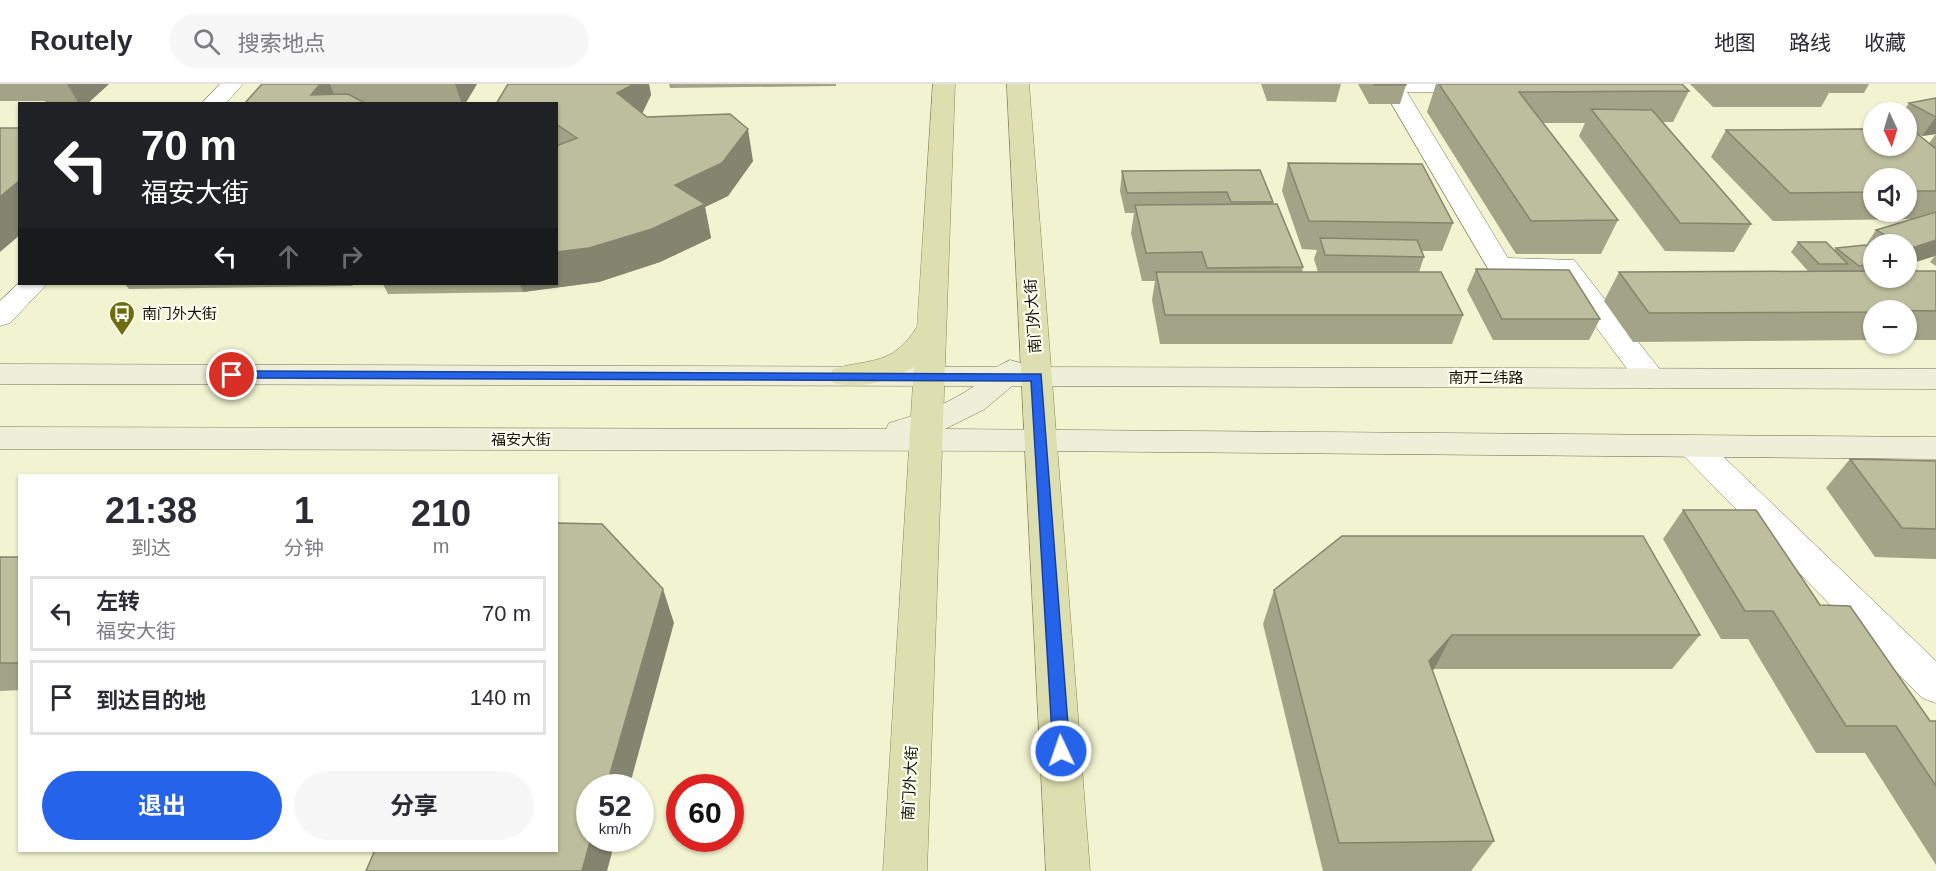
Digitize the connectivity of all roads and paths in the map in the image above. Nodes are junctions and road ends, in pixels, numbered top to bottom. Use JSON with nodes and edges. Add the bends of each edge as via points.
{"nodes":[{"id":1,"x":232,"y":84,"type":"edge"},
{"id":2,"x":944,"y":84,"type":"edge"},
{"id":3,"x":1018,"y":84,"type":"edge"},
{"id":4,"x":1392,"y":85,"type":"edge"},
{"id":5,"x":1497,"y":87,"type":"edge"},
{"id":6,"x":214,"y":102,"type":"edge"},
{"id":7,"x":32,"y":285,"type":"edge"},
{"id":8,"x":0,"y":317,"type":"edge"},
{"id":9,"x":930,"y":329,"type":"junction"},
{"id":10,"x":0,"y":374,"type":"edge"},
{"id":11,"x":844,"y":376,"type":"junction"},
{"id":12,"x":928,"y":376,"type":"junction"},
{"id":13,"x":1021,"y":377,"type":"junction"},
{"id":14,"x":1650,"y":378,"type":"junction"},
{"id":15,"x":1936,"y":379,"type":"edge"},
{"id":16,"x":926,"y":432,"type":"junction"},
{"id":17,"x":0,"y":438,"type":"edge"},
{"id":18,"x":1042,"y":440,"type":"junction"},
{"id":19,"x":1694,"y":447,"type":"junction"},
{"id":20,"x":1936,"y":448,"type":"edge"},
{"id":21,"x":1936,"y":686,"type":"edge"},
{"id":22,"x":905,"y":871,"type":"edge"},
{"id":23,"x":1068,"y":871,"type":"edge"}],
"edges":[{"from":1,"to":6,"type":"street"},
{"from":2,"to":9,"type":"main road","name":"南门外大街"},
{"from":3,"to":13,"type":"main road","name":"南门外大街","via":[[1033,327]]},
{"from":4,"to":5,"type":"street"},
{"from":4,"to":14,"type":"street","via":[[1499,266],[1564,266]]},
{"from":7,"to":8,"type":"street"},
{"from":9,"to":11,"type":"main road","via":[[917,352],[898,365]]},
{"from":9,"to":12,"type":"main road","name":"南门外大街"},
{"from":10,"to":11,"type":"main road"},
{"from":11,"to":12,"type":"main road"},
{"from":12,"to":13,"type":"main road"},
{"from":12,"to":16,"type":"main road","name":"南门外大街"},
{"from":13,"to":14,"type":"main road","name":"南开二纬路"},
{"from":13,"to":16,"type":"main road"},
{"from":13,"to":18,"type":"main road","name":"南门外大街"},
{"from":14,"to":15,"type":"main road","name":"南开二纬路"},
{"from":16,"to":17,"type":"main road","name":"福安大街","via":[[839,440]]},
{"from":16,"to":18,"type":"main road","name":"福安大街"},
{"from":16,"to":22,"type":"main road","name":"南门外大街"},
{"from":18,"to":19,"type":"main road"},
{"from":18,"to":23,"type":"main road","name":"南门外大街"},
{"from":19,"to":20,"type":"main road"},
{"from":19,"to":21,"type":"street"}]}
